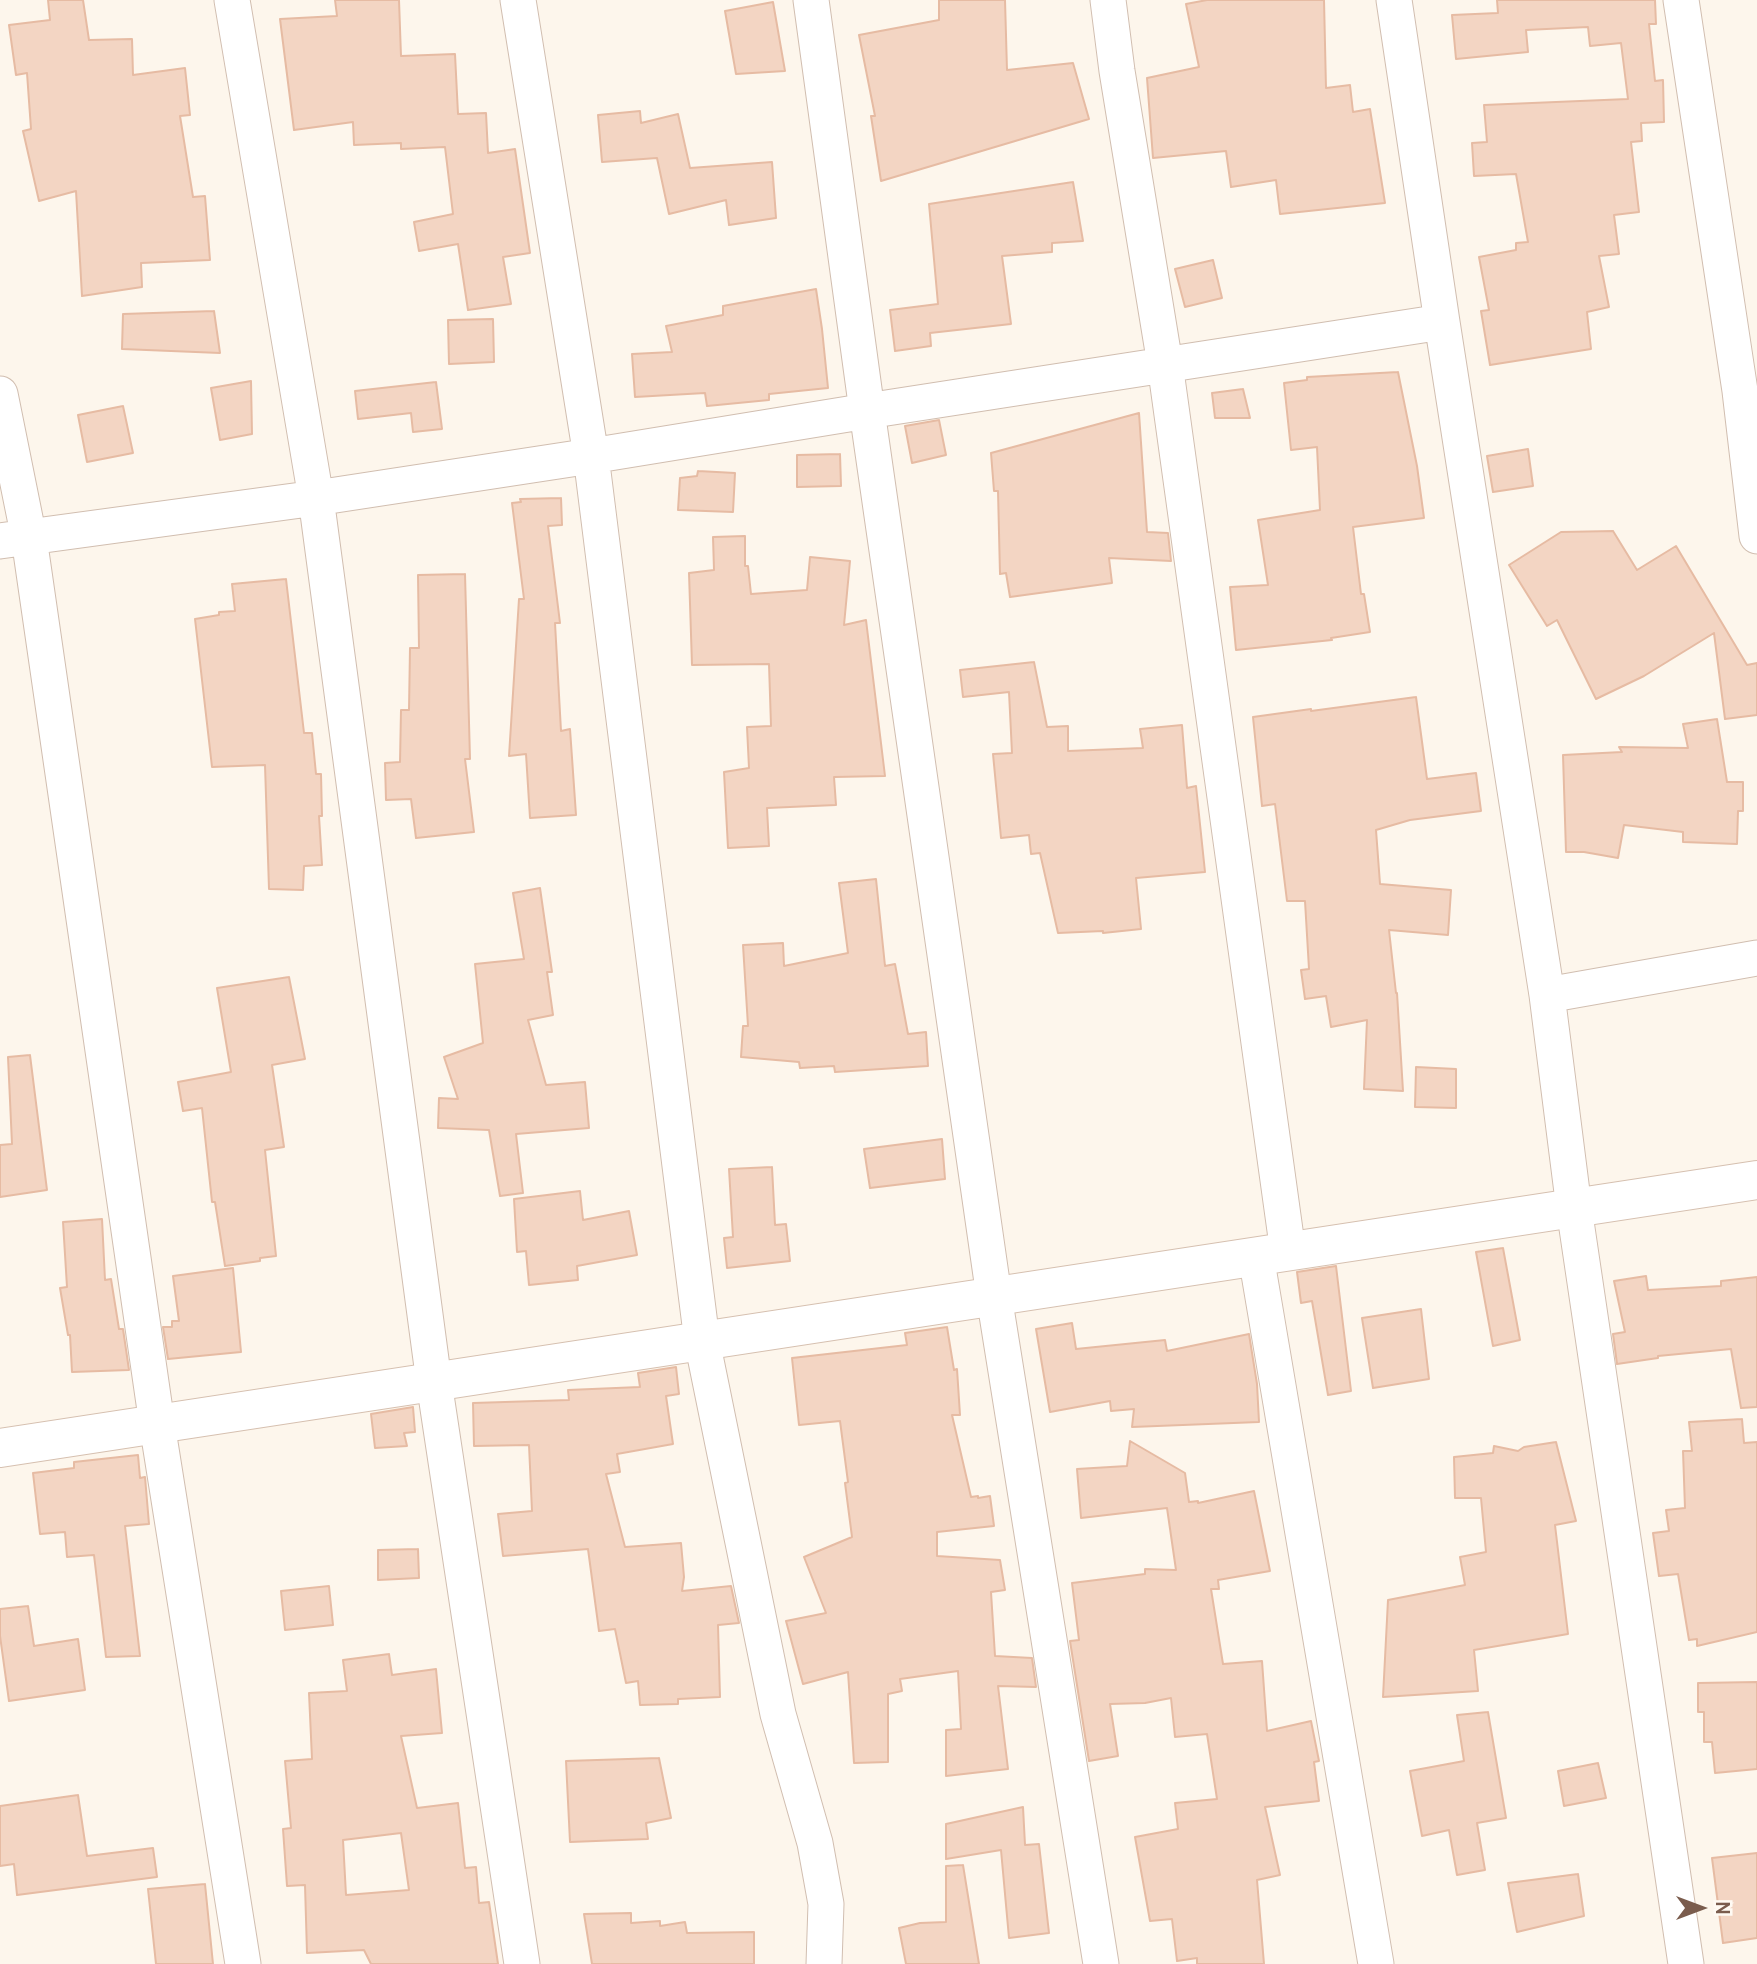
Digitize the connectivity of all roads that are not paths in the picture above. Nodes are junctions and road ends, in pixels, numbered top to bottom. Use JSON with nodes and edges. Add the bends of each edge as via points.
{"nodes":[{"id":1,"x":232,"y":0,"type":"edge"},
{"id":2,"x":518,"y":0,"type":"edge"},
{"id":3,"x":811,"y":0,"type":"edge"},
{"id":4,"x":1108,"y":0,"type":"edge"},
{"id":5,"x":1394,"y":0,"type":"edge"},
{"id":6,"x":1681,"y":0,"type":"edge"},
{"id":7,"x":1442,"y":322,"type":"junction"},
{"id":8,"x":1165,"y":364,"type":"junction"},
{"id":9,"x":1748,"y":390,"type":"edge"},
{"id":10,"x":0,"y":394,"type":"edge"},
{"id":11,"x":867,"y":411,"type":"junction"},
{"id":12,"x":591,"y":456,"type":"junction"},
{"id":13,"x":316,"y":498,"type":"junction"},
{"id":14,"x":1757,"y":536,"type":"edge"},
{"id":15,"x":15,"y":539,"type":"edge"},
{"id":16,"x":1757,"y":958,"type":"edge"},
{"id":17,"x":1547,"y":995,"type":"junction"},
{"id":18,"x":1757,"y":1180,"type":"edge"},
{"id":19,"x":1574,"y":1208,"type":"junction"},
{"id":20,"x":1272,"y":1254,"type":"junction"},
{"id":21,"x":994,"y":1296,"type":"junction"},
{"id":22,"x":702,"y":1341,"type":"junction"},
{"id":23,"x":434,"y":1382,"type":"junction"},
{"id":24,"x":157,"y":1424,"type":"junction"},
{"id":25,"x":0,"y":1448,"type":"edge"},
{"id":26,"x":243,"y":1964,"type":"edge"},
{"id":27,"x":522,"y":1964,"type":"edge"},
{"id":28,"x":824,"y":1964,"type":"edge"},
{"id":29,"x":1101,"y":1964,"type":"edge"},
{"id":30,"x":1376,"y":1964,"type":"edge"},
{"id":31,"x":1686,"y":1964,"type":"edge"}],
"edges":[{"from":1,"to":13,"type":"street"},
{"from":2,"to":12,"type":"street"},
{"from":3,"to":11,"type":"street"},
{"from":4,"to":8,"type":"street"},
{"from":5,"to":7,"type":"street"},
{"from":6,"to":9,"type":"street"},
{"from":7,"to":8,"type":"street"},
{"from":7,"to":17,"type":"street"},
{"from":8,"to":11,"type":"street"},
{"from":8,"to":20,"type":"street"},
{"from":9,"to":14,"type":"street"},
{"from":10,"to":15,"type":"street"},
{"from":11,"to":12,"type":"street"},
{"from":11,"to":21,"type":"street"},
{"from":12,"to":13,"type":"street"},
{"from":12,"to":22,"type":"street"},
{"from":13,"to":15,"type":"street"},
{"from":13,"to":23,"type":"street"},
{"from":15,"to":24,"type":"street"},
{"from":16,"to":17,"type":"street"},
{"from":17,"to":19,"type":"street"},
{"from":18,"to":19,"type":"street"},
{"from":19,"to":20,"type":"street"},
{"from":19,"to":31,"type":"street"},
{"from":20,"to":21,"type":"street"},
{"from":20,"to":30,"type":"street"},
{"from":21,"to":22,"type":"street"},
{"from":21,"to":29,"type":"street"},
{"from":22,"to":23,"type":"street"},
{"from":22,"to":28,"type":"street","via":[[778,1714],[815,1843],[826,1904]]},
{"from":23,"to":24,"type":"street"},
{"from":23,"to":27,"type":"street"},
{"from":24,"to":25,"type":"street"},
{"from":24,"to":26,"type":"street"}]}
